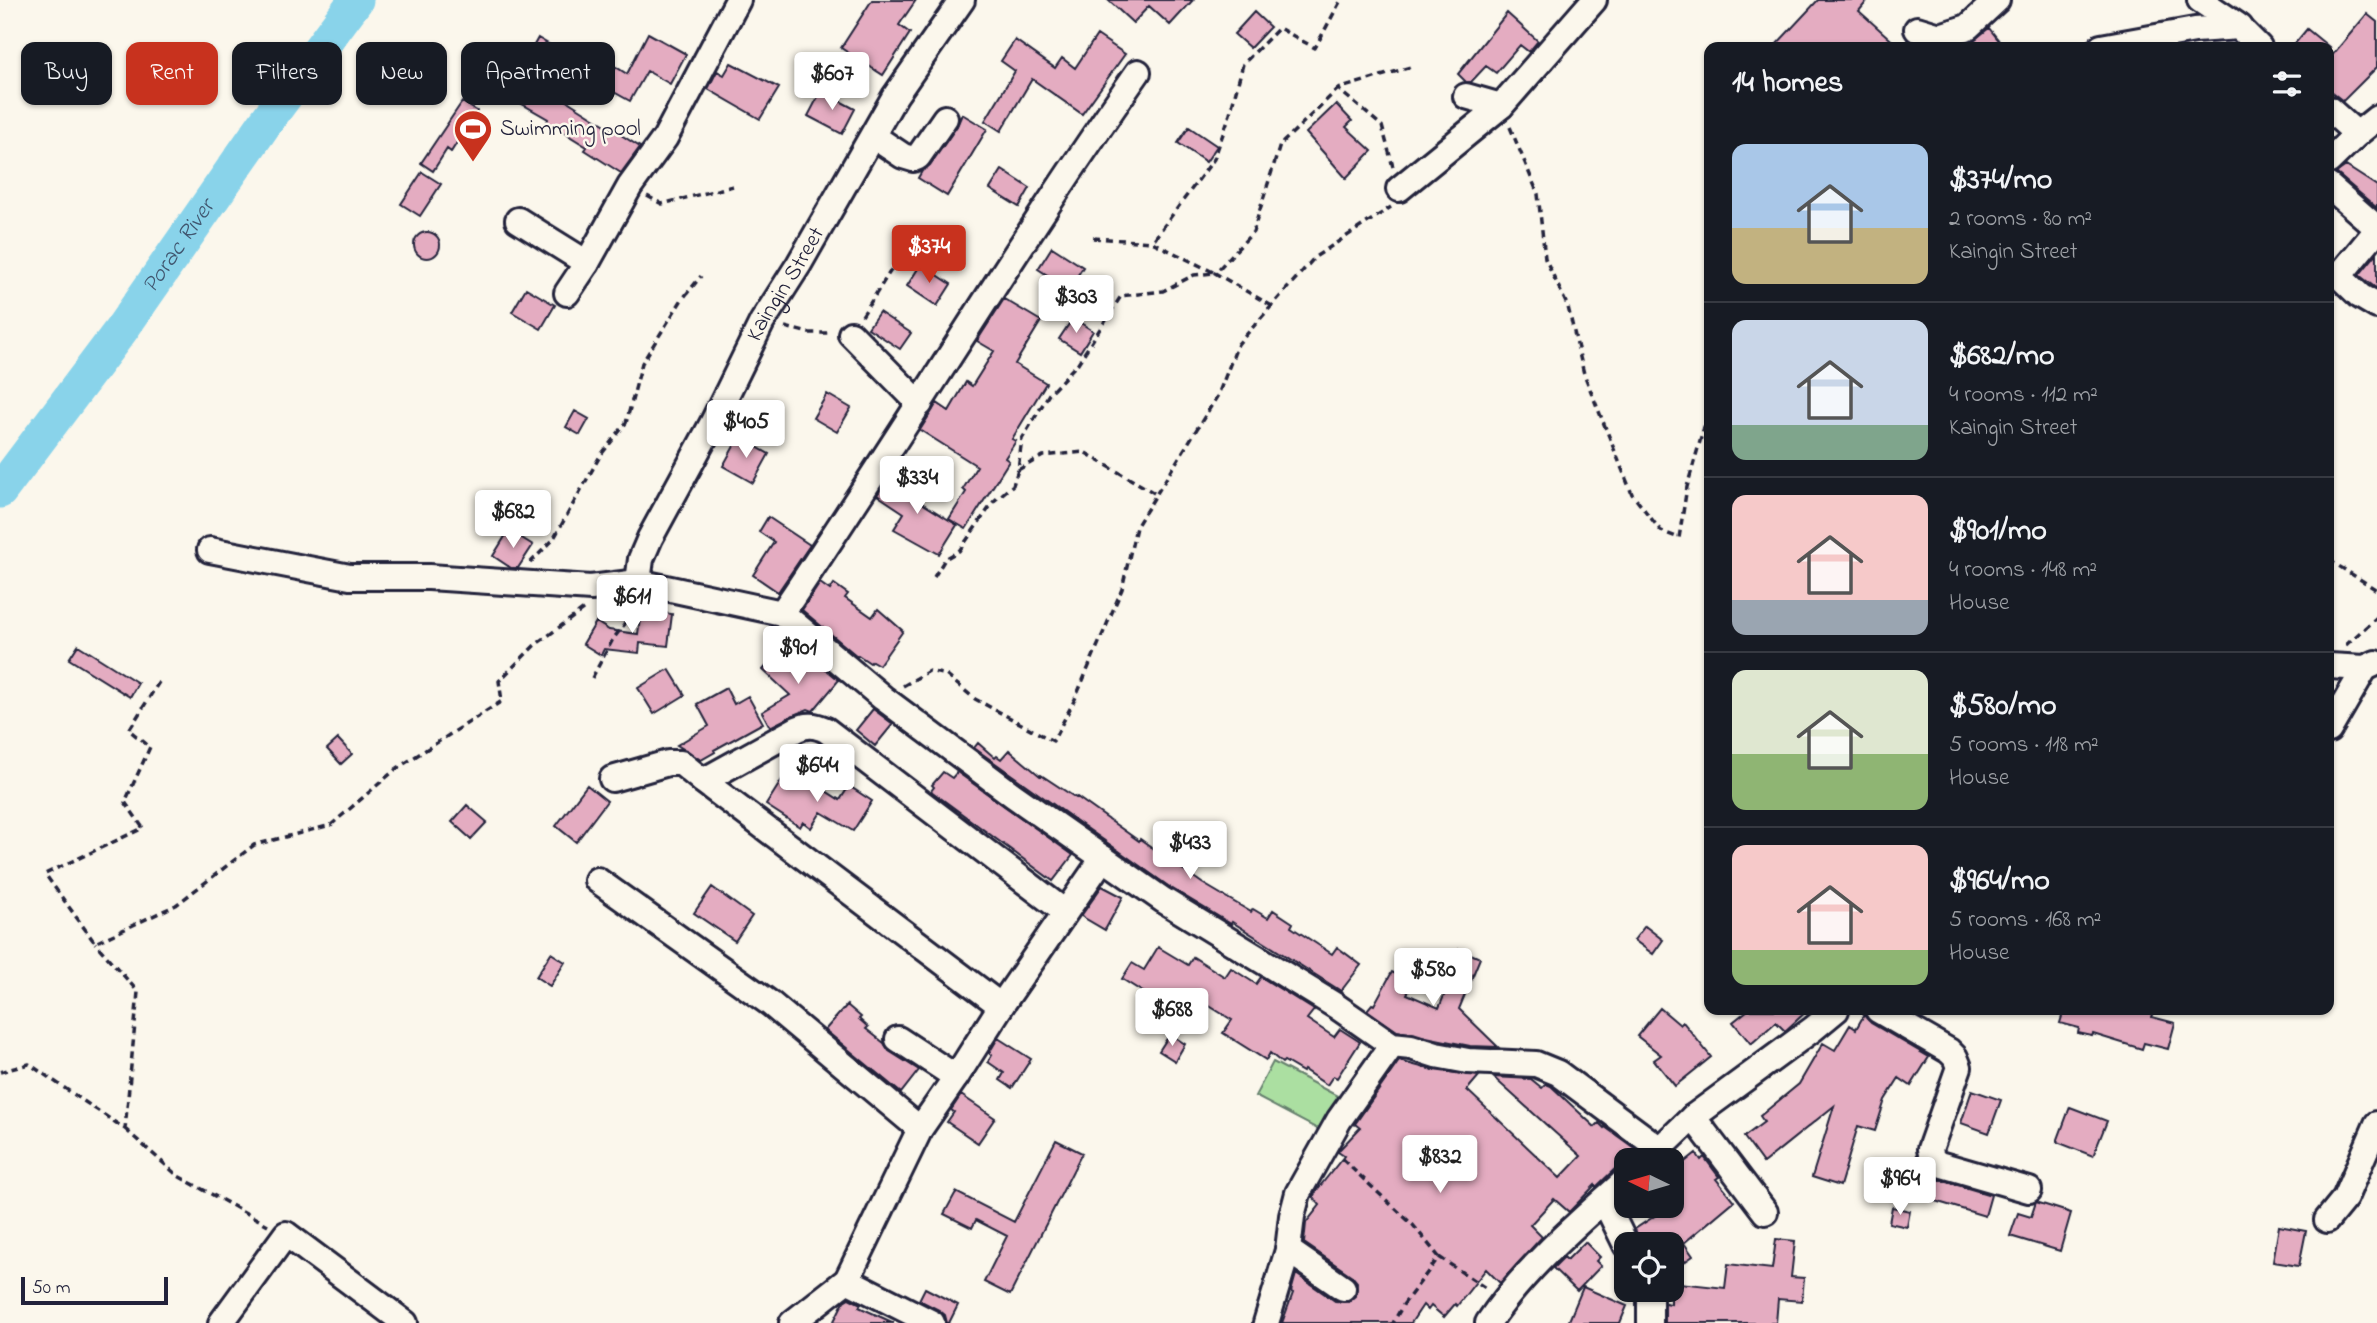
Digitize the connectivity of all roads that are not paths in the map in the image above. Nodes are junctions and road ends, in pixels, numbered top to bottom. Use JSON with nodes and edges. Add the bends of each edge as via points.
{"nodes":[{"id":1,"x":738,"y":0,"type":"edge"},
{"id":2,"x":962,"y":0,"type":"edge"},
{"id":3,"x":1594,"y":0,"type":"edge"},
{"id":4,"x":1997,"y":0,"type":"edge"},
{"id":5,"x":2200,"y":0,"type":"edge"},
{"id":6,"x":1917,"y":29,"type":"dead end"},
{"id":7,"x":2248,"y":41,"type":"edge"},
{"id":8,"x":2129,"y":42,"type":"edge"},
{"id":9,"x":1138,"y":72,"type":"dead end"},
{"id":10,"x":1466,"y":96,"type":"dead end"},
{"id":11,"x":1501,"y":106,"type":"junction"},
{"id":12,"x":2334,"y":113,"type":"edge"},
{"id":13,"x":945,"y":118,"type":"dead end"},
{"id":14,"x":2377,"y":118,"type":"edge"},
{"id":15,"x":2357,"y":134,"type":"junction"},
{"id":16,"x":873,"y":136,"type":"junction"},
{"id":17,"x":2334,"y":156,"type":"edge"},
{"id":18,"x":1399,"y":189,"type":"road end"},
{"id":19,"x":2334,"y":190,"type":"edge"},
{"id":20,"x":518,"y":220,"type":"dead end"},
{"id":21,"x":2377,"y":229,"type":"edge"},
{"id":22,"x":587,"y":263,"type":"junction"},
{"id":23,"x":567,"y":293,"type":"dead end"},
{"id":24,"x":2377,"y":306,"type":"edge"},
{"id":25,"x":851,"y":334,"type":"road end"},
{"id":26,"x":920,"y":404,"type":"junction"},
{"id":27,"x":210,"y":550,"type":"dead end"},
{"id":28,"x":638,"y":582,"type":"junction"},
{"id":29,"x":782,"y":613,"type":"junction"},
{"id":30,"x":2371,"y":665,"type":"edge"},
{"id":31,"x":2334,"y":666,"type":"edge"},
{"id":32,"x":2334,"y":722,"type":"edge"},
{"id":33,"x":612,"y":779,"type":"dead end"},
{"id":34,"x":703,"y":781,"type":"junction"},
{"id":35,"x":1103,"y":859,"type":"junction"},
{"id":36,"x":597,"y":880,"type":"dead end"},
{"id":37,"x":1065,"y":912,"type":"junction"},
{"id":38,"x":1001,"y":1006,"type":"junction"},
{"id":39,"x":1830,"y":1015,"type":"edge"},
{"id":40,"x":1887,"y":1015,"type":"edge"},
{"id":41,"x":898,"y":1039,"type":"dead end"},
{"id":42,"x":1392,"y":1045,"type":"junction"},
{"id":43,"x":956,"y":1077,"type":"junction"},
{"id":44,"x":1693,"y":1117,"type":"junction"},
{"id":45,"x":2377,"y":1124,"type":"edge"},
{"id":46,"x":920,"y":1129,"type":"junction"},
{"id":47,"x":1646,"y":1148,"type":"edge"},
{"id":48,"x":1661,"y":1148,"type":"edge"},
{"id":49,"x":2029,"y":1190,"type":"dead end"},
{"id":50,"x":1614,"y":1191,"type":"edge"},
{"id":51,"x":1604,"y":1200,"type":"junction"},
{"id":52,"x":1766,"y":1212,"type":"dead end"},
{"id":53,"x":2327,"y":1220,"type":"dead end"},
{"id":54,"x":1620,"y":1232,"type":"edge"},
{"id":55,"x":1288,"y":1250,"type":"junction"},
{"id":56,"x":847,"y":1280,"type":"junction"},
{"id":57,"x":1343,"y":1288,"type":"dead end"},
{"id":58,"x":1650,"y":1302,"type":"edge"},
{"id":59,"x":221,"y":1323,"type":"edge"},
{"id":60,"x":405,"y":1323,"type":"edge"},
{"id":61,"x":792,"y":1323,"type":"edge"},
{"id":62,"x":932,"y":1323,"type":"edge"},
{"id":63,"x":1266,"y":1323,"type":"edge"},
{"id":64,"x":1488,"y":1323,"type":"edge"},
{"id":65,"x":1650,"y":1323,"type":"edge"}],
"edges":[{"from":1,"to":22,"type":"street","via":[[665,138],[630,186]]},
{"from":2,"to":16,"type":"street","name":"Kaingin Street"},
{"from":3,"to":11,"type":"street"},
{"from":4,"to":6,"type":"street","via":[[1968,27],[1940,36]]},
{"from":5,"to":7,"type":"street"},
{"from":7,"to":8,"type":"street","via":[[2195,30]]},
{"from":9,"to":26,"type":"street"},
{"from":10,"to":11,"type":"street"},
{"from":11,"to":18,"type":"street"},
{"from":12,"to":15,"type":"street"},
{"from":13,"to":16,"type":"street","via":[[913,159]]},
{"from":14,"to":15,"type":"street"},
{"from":15,"to":17,"type":"street"},
{"from":16,"to":28,"type":"street","name":"Kaingin Street","via":[[762,322],[650,538]]},
{"from":19,"to":21,"type":"street"},
{"from":20,"to":22,"type":"street"},
{"from":21,"to":24,"type":"street","via":[[2339,276]]},
{"from":22,"to":23,"type":"street"},
{"from":25,"to":26,"type":"street"},
{"from":26,"to":29,"type":"street"},
{"from":27,"to":28,"type":"street","via":[[350,577],[429,577],[591,588]]},
{"from":28,"to":29,"type":"street"},
{"from":29,"to":35,"type":"street","via":[[883,698]]},
{"from":30,"to":31,"type":"street"},
{"from":30,"to":32,"type":"street"},
{"from":33,"to":34,"type":"street","via":[[681,763]]},
{"from":34,"to":37,"type":"street","via":[[797,729],[817,726]]},
{"from":34,"to":38,"type":"street"},
{"from":35,"to":37,"type":"street"},
{"from":35,"to":42,"type":"street"},
{"from":36,"to":46,"type":"street","via":[[771,1004]]},
{"from":37,"to":38,"type":"street"},
{"from":38,"to":43,"type":"street"},
{"from":39,"to":44,"type":"street"},
{"from":40,"to":49,"type":"street","via":[[1949,1051],[1959,1067],[1930,1149],[1932,1159]]},
{"from":41,"to":43,"type":"street"},
{"from":42,"to":47,"type":"street","via":[[1468,1061],[1536,1064],[1558,1073]]},
{"from":42,"to":55,"type":"street","via":[[1298,1193]]},
{"from":43,"to":46,"type":"street"},
{"from":44,"to":48,"type":"street"},
{"from":44,"to":52,"type":"street"},
{"from":45,"to":53,"type":"street","via":[[2346,1198]]},
{"from":46,"to":56,"type":"street"},
{"from":50,"to":51,"type":"street"},
{"from":51,"to":54,"type":"street"},
{"from":51,"to":64,"type":"street","via":[[1540,1259]]},
{"from":55,"to":57,"type":"street"},
{"from":55,"to":63,"type":"street"},
{"from":56,"to":61,"type":"street"},
{"from":56,"to":62,"type":"street"},
{"from":58,"to":65,"type":"street"},
{"from":59,"to":60,"type":"street","via":[[286,1234]]}]}
